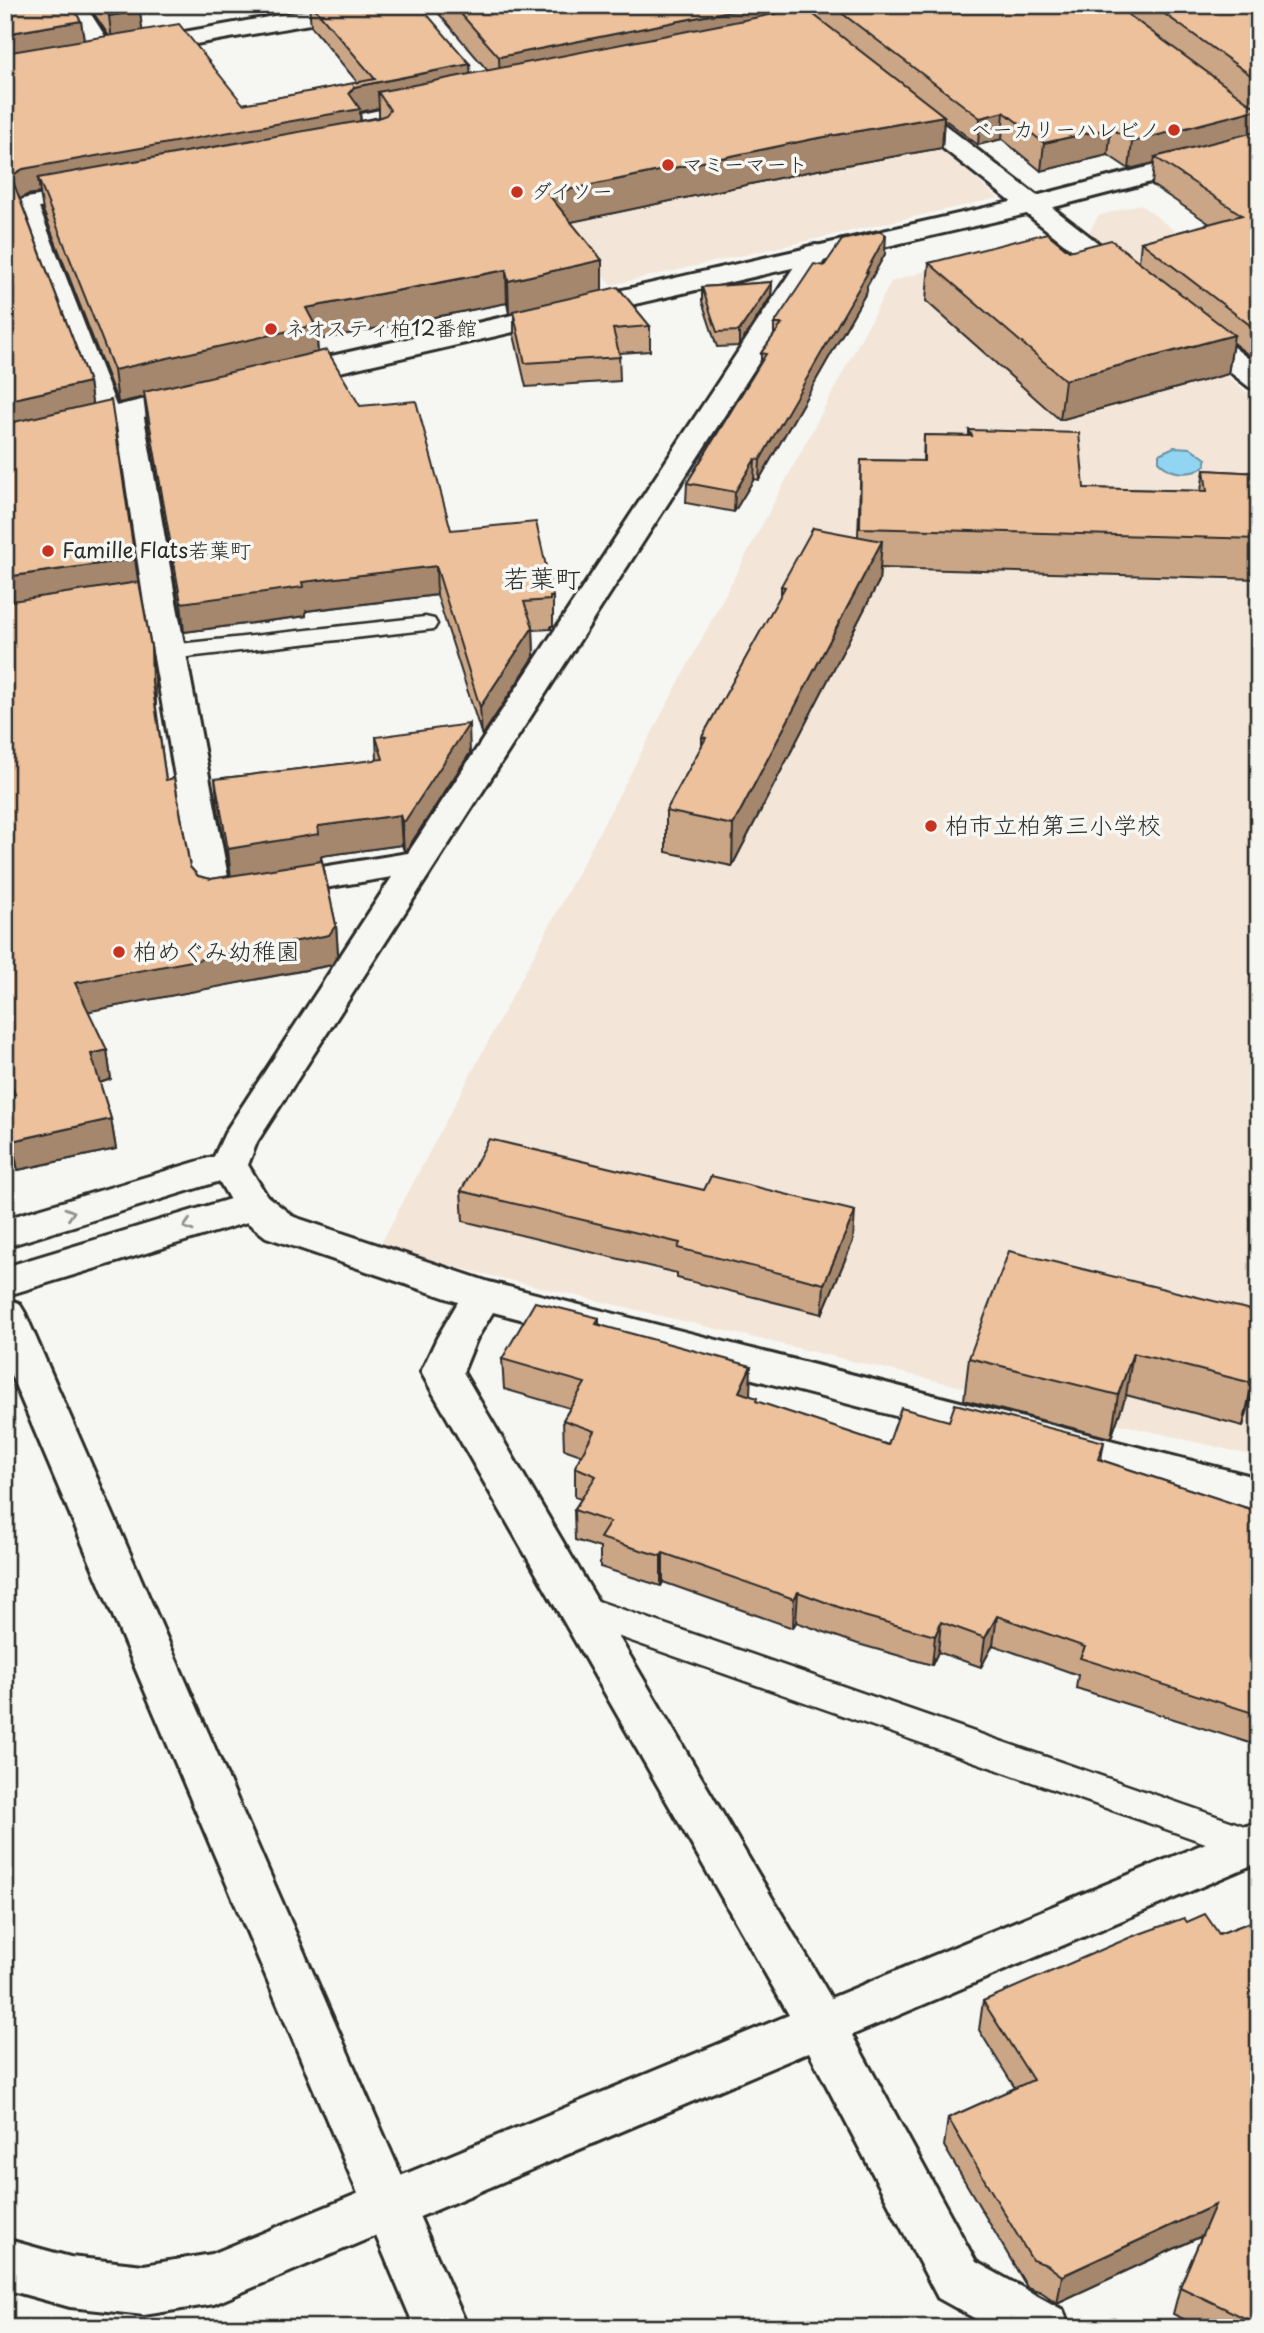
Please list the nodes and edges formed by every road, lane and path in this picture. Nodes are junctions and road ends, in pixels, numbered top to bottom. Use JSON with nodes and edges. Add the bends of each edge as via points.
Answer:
{"nodes":[{"id":1,"x":73,"y":5,"type":"edge"},
{"id":2,"x":378,"y":5,"type":"edge"},
{"id":3,"x":274,"y":14,"type":"edge"},
{"id":4,"x":104,"y":53,"type":"junction"},
{"id":5,"x":79,"y":57,"type":"edge"},
{"id":6,"x":883,"y":88,"type":"edge"},
{"id":7,"x":440,"y":104,"type":"edge"},
{"id":8,"x":351,"y":145,"type":"edge"},
{"id":9,"x":1259,"y":146,"type":"edge"},
{"id":10,"x":108,"y":190,"type":"edge"},
{"id":11,"x":1031,"y":205,"type":"junction"},
{"id":12,"x":816,"y":253,"type":"junction"},
{"id":13,"x":1247,"y":359,"type":"edge"},
{"id":14,"x":264,"y":380,"type":"edge"},
{"id":15,"x":1259,"y":381,"type":"edge"},
{"id":16,"x":223,"y":390,"type":"edge"},
{"id":17,"x":119,"y":414,"type":"junction"},
{"id":18,"x":5,"y":441,"type":"edge"},
{"id":19,"x":425,"y":624,"type":"dead end"},
{"id":20,"x":170,"y":652,"type":"junction"},
{"id":21,"x":421,"y":862,"type":"junction"},
{"id":22,"x":229,"y":1165,"type":"junction"},
{"id":23,"x":253,"y":1206,"type":"junction"},
{"id":24,"x":5,"y":1233,"type":"edge"},
{"id":25,"x":5,"y":1282,"type":"edge"},
{"id":26,"x":483,"y":1295,"type":"junction"},
{"id":27,"x":5,"y":1313,"type":"edge"},
{"id":28,"x":1259,"y":1494,"type":"edge"},
{"id":29,"x":578,"y":1608,"type":"junction"},
{"id":30,"x":1255,"y":1842,"type":"edge"},
{"id":31,"x":820,"y":2024,"type":"junction"},
{"id":32,"x":389,"y":2204,"type":"junction"},
{"id":33,"x":5,"y":2264,"type":"edge"},
{"id":34,"x":442,"y":2328,"type":"edge"},
{"id":35,"x":1044,"y":2328,"type":"edge"}],
"edges":[{"from":1,"to":4,"type":"street"},
{"from":2,"to":3,"type":"street"},
{"from":3,"to":4,"type":"street"},
{"from":4,"to":5,"type":"street"},
{"from":6,"to":11,"type":"street"},
{"from":7,"to":8,"type":"lane","via":[[363,119],[379,141]]},
{"from":9,"to":11,"type":"street"},
{"from":10,"to":17,"type":"lane","via":[[27,204]]},
{"from":11,"to":12,"type":"street"},
{"from":11,"to":13,"type":"street","via":[[1160,304]]},
{"from":12,"to":14,"type":"street"},
{"from":12,"to":21,"type":"street"},
{"from":13,"to":15,"type":"street"},
{"from":16,"to":17,"type":"street"},
{"from":17,"to":18,"type":"street"},
{"from":17,"to":20,"type":"street","via":[[146,598]]},
{"from":19,"to":20,"type":"lane"},
{"from":20,"to":21,"type":"street","via":[[214,895]]},
{"from":21,"to":22,"type":"street","via":[[239,1140]]},
{"from":22,"to":23,"type":"street"},
{"from":24,"to":22,"type":"street","one_way":true},
{"from":23,"to":25,"type":"street","one_way":true},
{"from":23,"to":26,"type":"street","via":[[280,1227]]},
{"from":26,"to":28,"type":"street"},
{"from":26,"to":29,"type":"street","via":[[442,1372]]},
{"from":27,"to":32,"type":"street"},
{"from":29,"to":30,"type":"lane"},
{"from":29,"to":31,"type":"street"},
{"from":30,"to":31,"type":"street"},
{"from":31,"to":32,"type":"street"},
{"from":31,"to":35,"type":"street","via":[[957,2280]]},
{"from":32,"to":33,"type":"street","via":[[202,2281],[144,2290],[70,2282]]},
{"from":32,"to":34,"type":"street"}]}
